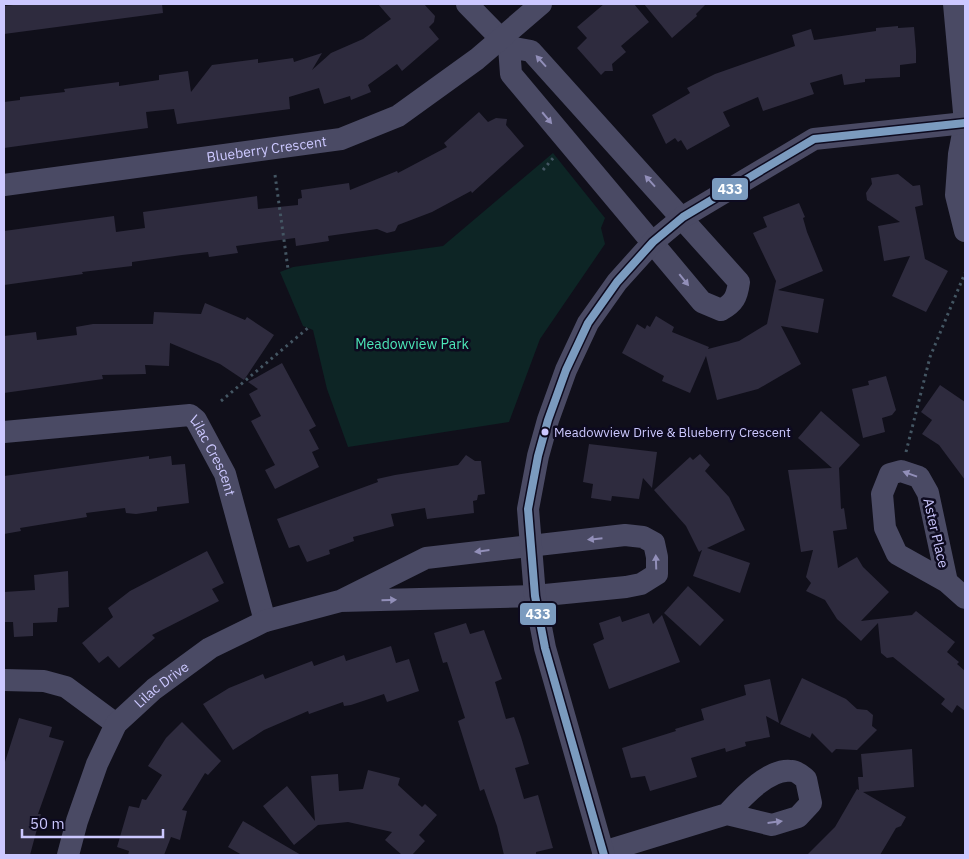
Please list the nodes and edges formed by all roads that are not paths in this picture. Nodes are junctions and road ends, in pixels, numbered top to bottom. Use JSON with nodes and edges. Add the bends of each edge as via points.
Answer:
{"nodes":[{"id":1,"x":467,"y":4,"type":"edge"},
{"id":2,"x":541,"y":4,"type":"edge"},
{"id":3,"x":954,"y":4,"type":"edge"},
{"id":4,"x":505,"y":43,"type":"junction"},
{"id":5,"x":965,"y":123,"type":"edge"},
{"id":6,"x":4,"y":185,"type":"edge"},
{"id":7,"x":683,"y":217,"type":"junction"},
{"id":8,"x":965,"y":231,"type":"edge"},
{"id":9,"x":653,"y":242,"type":"junction"},
{"id":10,"x":4,"y":432,"type":"edge"},
{"id":11,"x":531,"y":545,"type":"junction"},
{"id":12,"x":947,"y":582,"type":"junction"},
{"id":13,"x":534,"y":596,"type":"junction"},
{"id":14,"x":965,"y":598,"type":"edge"},
{"id":15,"x":340,"y":601,"type":"junction"},
{"id":16,"x":265,"y":621,"type":"junction"},
{"id":17,"x":4,"y":680,"type":"edge"},
{"id":18,"x":116,"y":724,"type":"junction"},
{"id":19,"x":727,"y":814,"type":"dead end"},
{"id":20,"x":604,"y":853,"type":"edge"},
{"id":21,"x":68,"y":855,"type":"edge"}],
"edges":[{"from":1,"to":4,"type":"street"},
{"from":2,"to":4,"type":"street","name":"Blueberry Crescent"},
{"from":3,"to":5,"type":"street"},
{"from":4,"to":6,"type":"street","name":"Blueberry Crescent","via":[[398,116],[341,139]]},
{"from":7,"to":4,"type":"street","one_way":true,"via":[[532,51]]},
{"from":4,"to":9,"type":"street","one_way":true,"via":[[511,74]]},
{"from":5,"to":7,"type":"street","via":[[814,139]]},
{"from":5,"to":8,"type":"street","via":[[956,195]]},
{"from":7,"to":9,"type":"street"},
{"from":9,"to":7,"type":"street","one_way":true,"via":[[702,302],[720,310],[731,305],[739,282]]},
{"from":9,"to":11,"type":"street","via":[[617,282],[588,323],[566,370],[538,456],[528,508]]},
{"from":10,"to":16,"type":"street","name":"Lilac Crescent","via":[[190,415],[196,420],[225,474]]},
{"from":11,"to":13,"type":"street"},
{"from":13,"to":11,"type":"street","name":"Lilac Drive","one_way":true,"via":[[641,584],[656,574],[657,557],[654,544],[643,537],[626,535]]},
{"from":11,"to":15,"type":"street","name":"Lilac Drive","one_way":true,"via":[[426,558]]},
{"from":12,"to":12,"type":"street","name":"Aster Place","one_way":true,"via":[[928,492],[919,477],[901,471],[890,474],[882,494],[889,540],[897,554]]},
{"from":12,"to":14,"type":"street","name":"Aster Place"},
{"from":15,"to":13,"type":"street","name":"Lilac Drive","one_way":true},
{"from":13,"to":20,"type":"street","via":[[545,648]]},
{"from":15,"to":16,"type":"street","name":"Lilac Drive"},
{"from":16,"to":18,"type":"street","name":"Lilac Drive","via":[[210,648],[154,690]]},
{"from":17,"to":18,"type":"street","via":[[26,679],[66,688]]},
{"from":18,"to":21,"type":"street","name":"Lilac Drive","via":[[76,821]]},
{"from":19,"to":20,"type":"street"}]}
